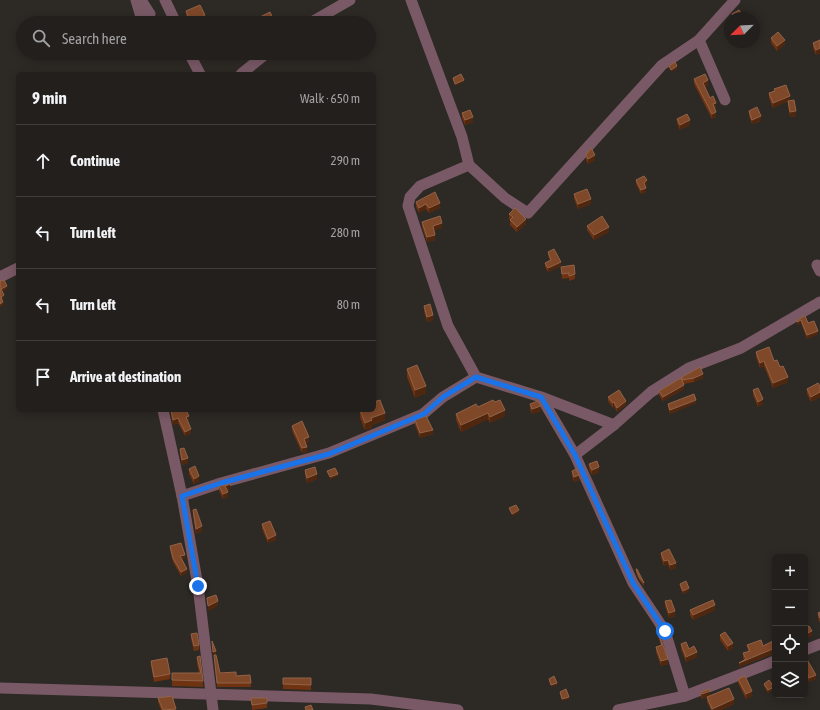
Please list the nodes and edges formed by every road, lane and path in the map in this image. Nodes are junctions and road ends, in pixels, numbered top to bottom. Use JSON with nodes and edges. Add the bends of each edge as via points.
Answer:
{"nodes":[{"id":1,"x":136,"y":0,"type":"edge"},
{"id":2,"x":141,"y":0,"type":"edge"},
{"id":3,"x":165,"y":0,"type":"edge"},
{"id":4,"x":350,"y":0,"type":"edge"},
{"id":5,"x":411,"y":0,"type":"edge"},
{"id":6,"x":735,"y":0,"type":"edge"},
{"id":7,"x":141,"y":16,"type":"edge"},
{"id":8,"x":144,"y":16,"type":"edge"},
{"id":9,"x":173,"y":16,"type":"edge"},
{"id":10,"x":322,"y":16,"type":"edge"},
{"id":11,"x":699,"y":40,"type":"junction"},
{"id":12,"x":193,"y":60,"type":"edge"},
{"id":13,"x":258,"y":60,"type":"edge"},
{"id":14,"x":199,"y":72,"type":"edge"},
{"id":15,"x":243,"y":72,"type":"edge"},
{"id":16,"x":725,"y":100,"type":"dead end"},
{"id":17,"x":469,"y":165,"type":"junction"},
{"id":18,"x":16,"y":269,"type":"edge"},
{"id":19,"x":0,"y":277,"type":"edge"},
{"id":20,"x":820,"y":302,"type":"edge"},
{"id":21,"x":476,"y":377,"type":"junction"},
{"id":22,"x":541,"y":397,"type":"junction"},
{"id":23,"x":163,"y":412,"type":"edge"},
{"id":24,"x":614,"y":425,"type":"junction"},
{"id":25,"x":575,"y":455,"type":"junction"},
{"id":26,"x":182,"y":496,"type":"junction"},
{"id":27,"x":820,"y":644,"type":"edge"},
{"id":28,"x":808,"y":649,"type":"edge"},
{"id":29,"x":772,"y":662,"type":"edge"},
{"id":30,"x":0,"y":688,"type":"edge"},
{"id":31,"x":211,"y":693,"type":"junction"},
{"id":32,"x":686,"y":696,"type":"junction"},
{"id":33,"x":213,"y":710,"type":"edge"},
{"id":34,"x":458,"y":710,"type":"edge"},
{"id":35,"x":622,"y":710,"type":"edge"}],
"edges":[{"from":1,"to":7,"type":"street"},
{"from":2,"to":8,"type":"street","via":[[150,14]]},
{"from":3,"to":9,"type":"street"},
{"from":4,"to":10,"type":"street"},
{"from":5,"to":17,"type":"street","via":[[462,137]]},
{"from":6,"to":11,"type":"street"},
{"from":11,"to":16,"type":"street"},
{"from":11,"to":17,"type":"street","via":[[662,65],[528,213],[505,198]]},
{"from":12,"to":14,"type":"street"},
{"from":13,"to":15,"type":"street"},
{"from":17,"to":21,"type":"street","via":[[420,186],[410,197],[408,206],[448,326]]},
{"from":18,"to":19,"type":"street"},
{"from":20,"to":24,"type":"street","via":[[741,348],[689,368],[651,392]]},
{"from":21,"to":22,"type":"street"},
{"from":21,"to":26,"type":"street","via":[[443,397],[424,414],[329,454]]},
{"from":22,"to":24,"type":"street"},
{"from":22,"to":25,"type":"street"},
{"from":23,"to":26,"type":"street"},
{"from":24,"to":25,"type":"street"},
{"from":25,"to":32,"type":"street","via":[[633,583],[665,631]]},
{"from":26,"to":31,"type":"street","via":[[198,586]]},
{"from":27,"to":28,"type":"street"},
{"from":29,"to":32,"type":"street"},
{"from":30,"to":31,"type":"street"},
{"from":31,"to":33,"type":"street"},
{"from":31,"to":34,"type":"street","via":[[371,699]]},
{"from":32,"to":35,"type":"street"}]}
